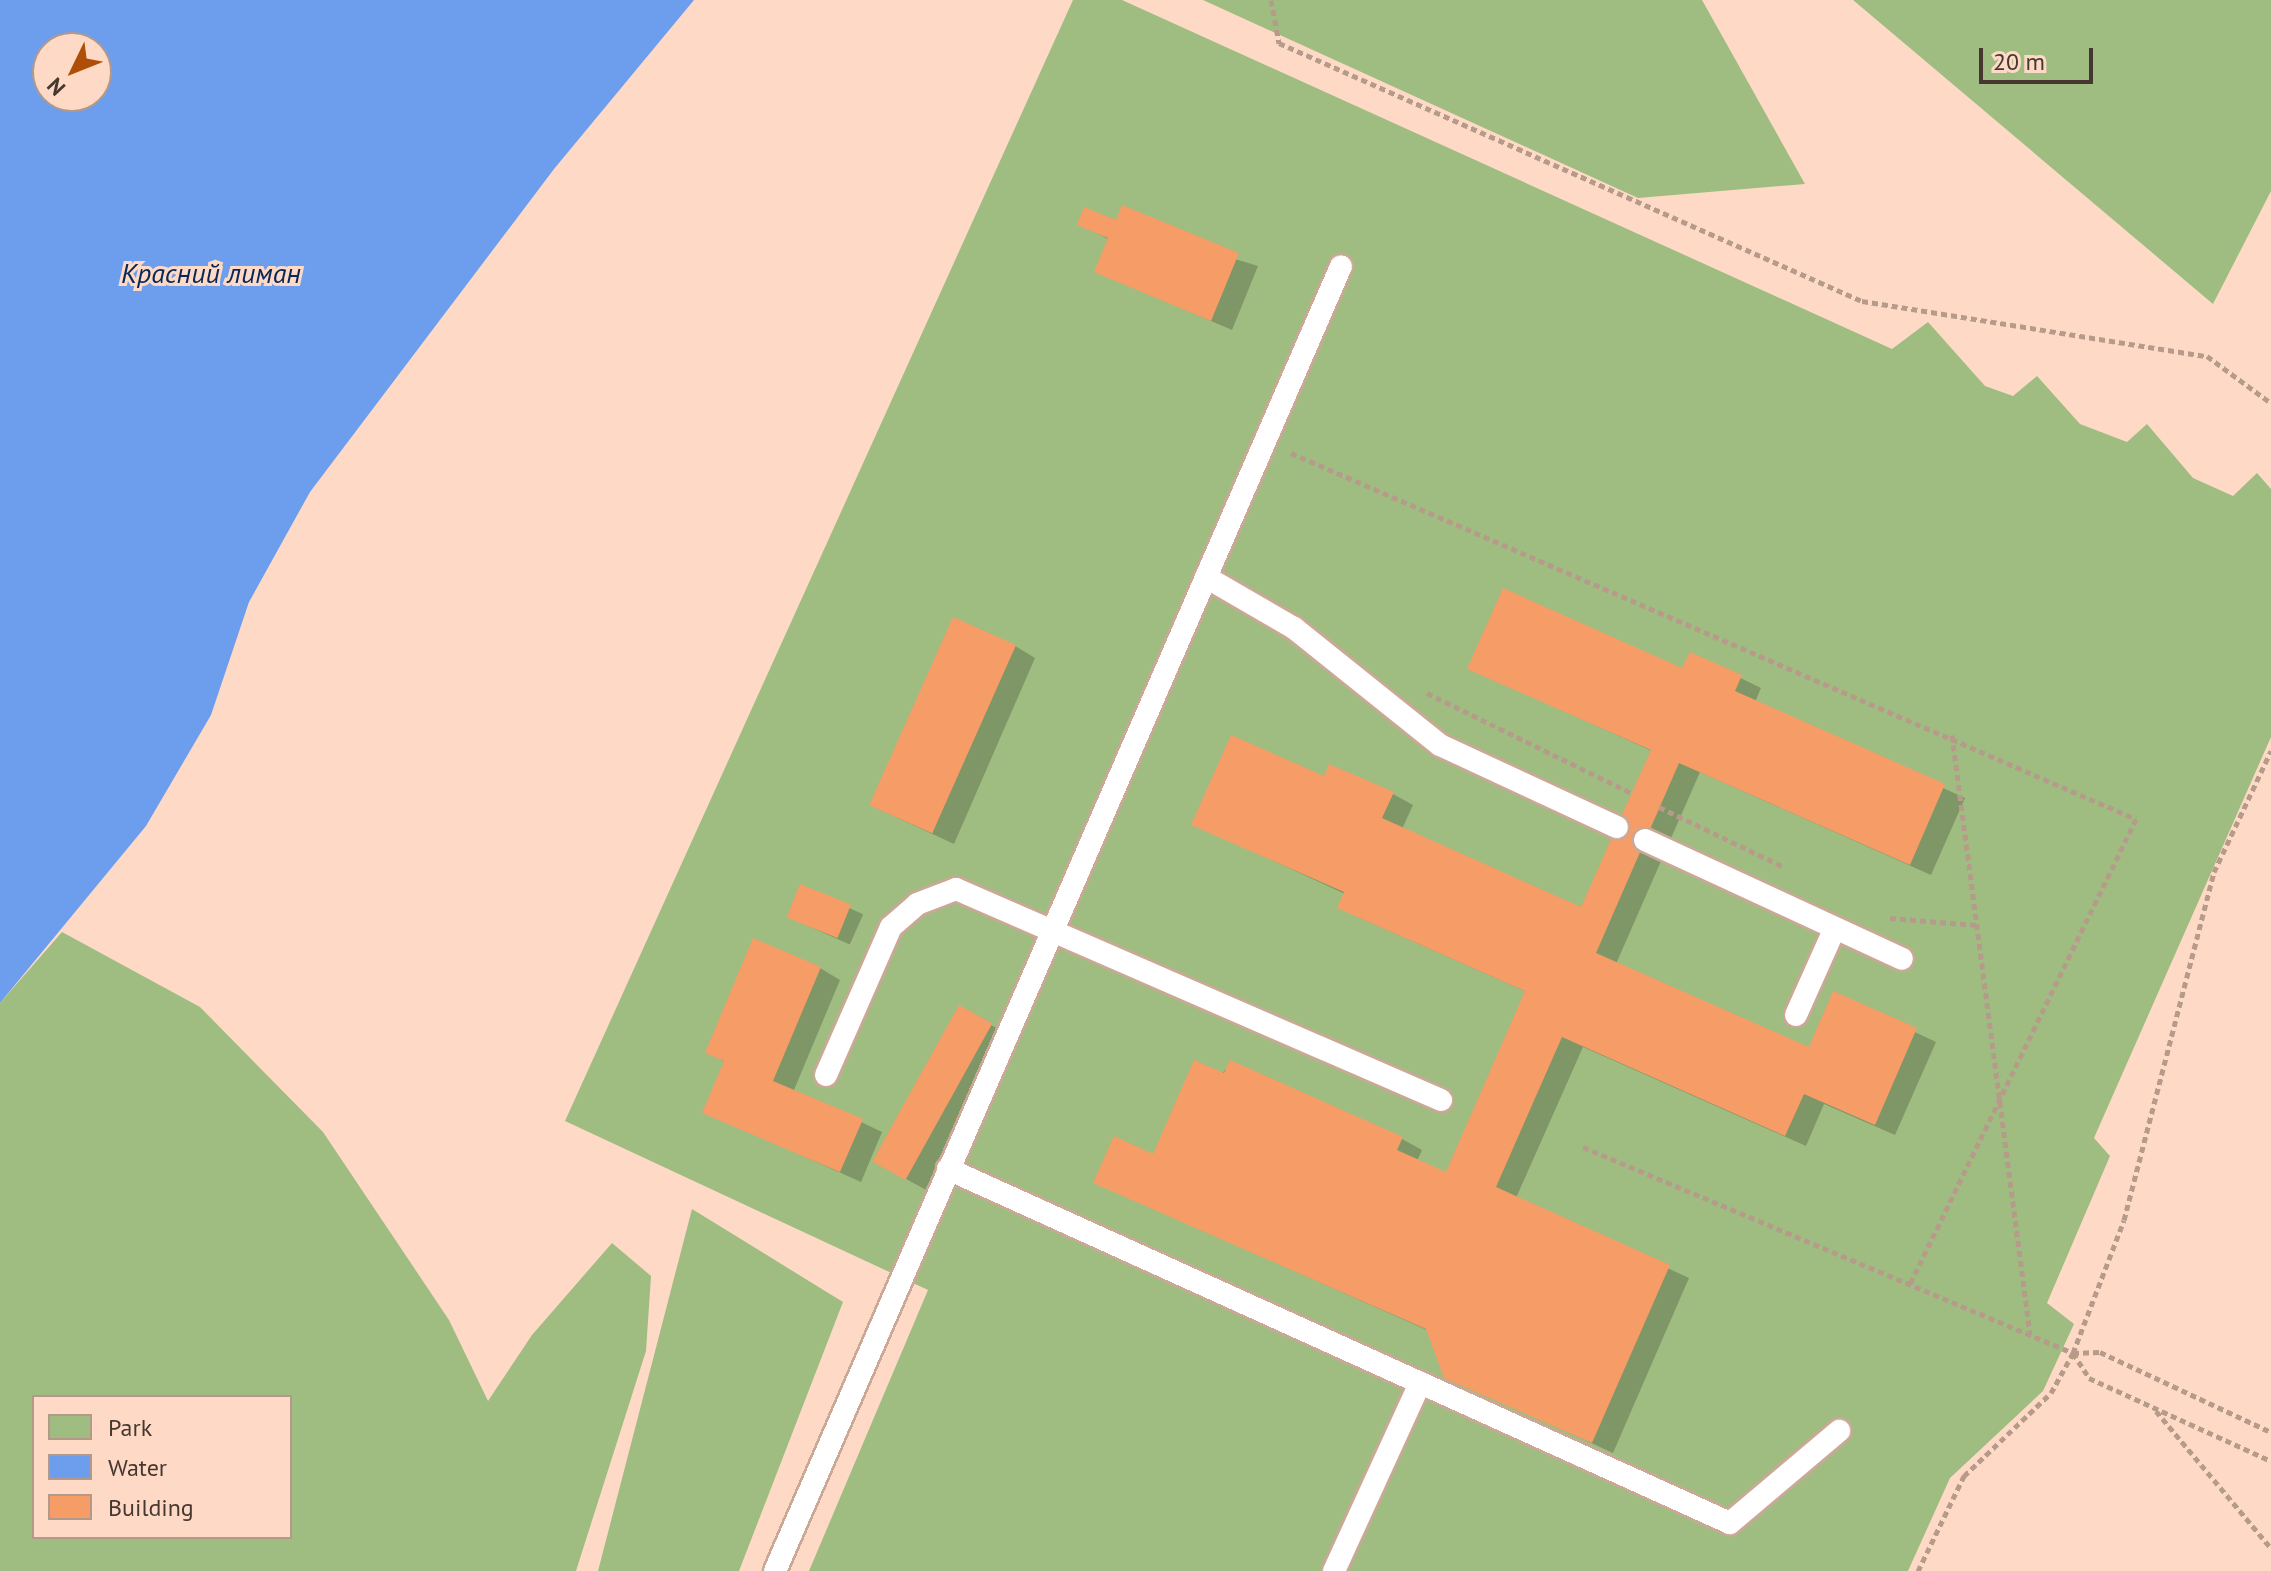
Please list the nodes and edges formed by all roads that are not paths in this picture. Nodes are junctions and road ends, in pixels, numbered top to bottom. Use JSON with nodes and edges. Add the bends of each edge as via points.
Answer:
{"nodes":[{"id":1,"x":1341,"y":266,"type":"dead end"},
{"id":2,"x":1206,"y":577,"type":"junction"},
{"id":3,"x":1617,"y":827,"type":"dead end"},
{"id":4,"x":1645,"y":840,"type":"dead end"},
{"id":5,"x":1835,"y":928,"type":"junction"},
{"id":6,"x":1052,"y":931,"type":"junction"},
{"id":7,"x":1902,"y":959,"type":"dead end"},
{"id":8,"x":1796,"y":1015,"type":"dead end"},
{"id":9,"x":826,"y":1075,"type":"dead end"},
{"id":10,"x":1441,"y":1100,"type":"dead end"},
{"id":11,"x":948,"y":1169,"type":"junction"},
{"id":12,"x":1420,"y":1383,"type":"junction"},
{"id":13,"x":1839,"y":1431,"type":"dead end"},
{"id":14,"x":775,"y":1571,"type":"edge"},
{"id":15,"x":1334,"y":1571,"type":"edge"}],
"edges":[{"from":1,"to":2,"type":"lane"},
{"from":2,"to":3,"type":"lane","via":[[1294,628],[1440,745]]},
{"from":2,"to":6,"type":"lane"},
{"from":4,"to":5,"type":"lane"},
{"from":5,"to":7,"type":"lane"},
{"from":5,"to":8,"type":"lane"},
{"from":6,"to":9,"type":"lane","via":[[956,889],[917,904],[891,927]]},
{"from":6,"to":10,"type":"lane"},
{"from":6,"to":11,"type":"lane"},
{"from":11,"to":12,"type":"lane"},
{"from":11,"to":14,"type":"lane"},
{"from":12,"to":13,"type":"lane","via":[[1730,1523]]},
{"from":12,"to":15,"type":"lane"}]}
